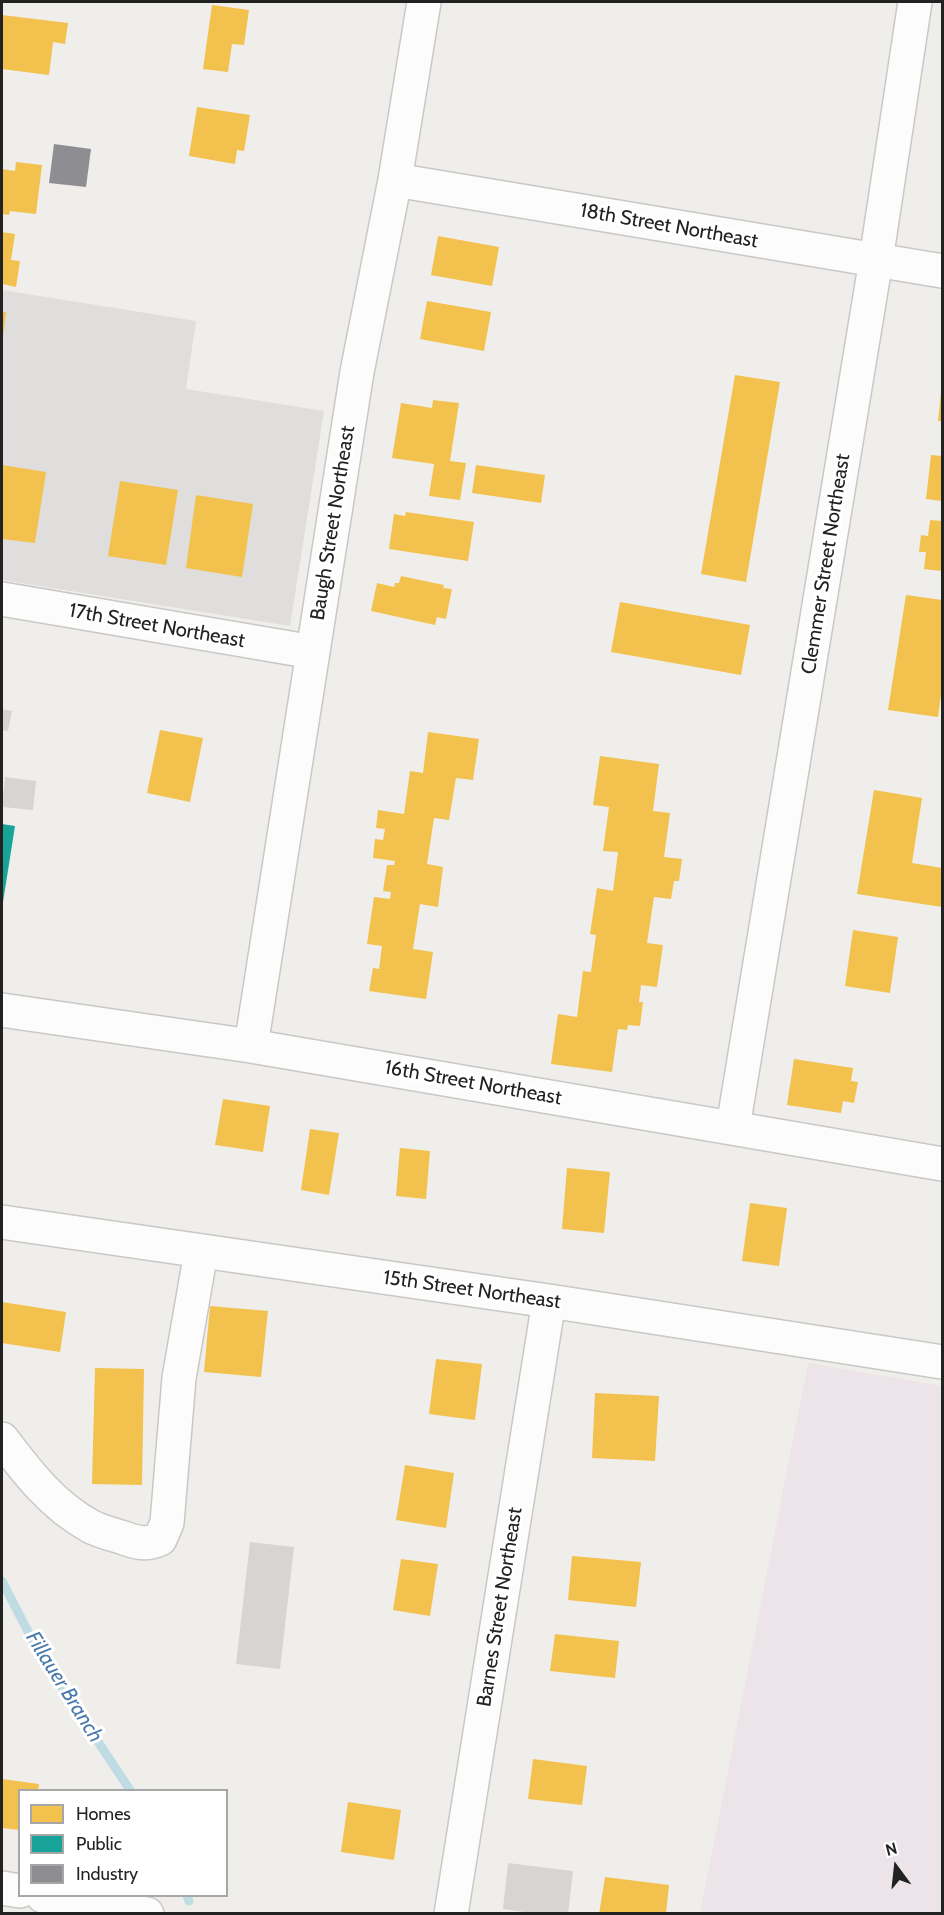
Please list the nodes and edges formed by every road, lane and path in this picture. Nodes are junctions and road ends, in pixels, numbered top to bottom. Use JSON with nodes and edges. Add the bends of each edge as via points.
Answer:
{"nodes":[{"id":1,"x":424,"y":2,"type":"edge"},
{"id":2,"x":915,"y":2,"type":"edge"},
{"id":3,"x":395,"y":180,"type":"junction"},
{"id":4,"x":876,"y":260,"type":"junction"},
{"id":5,"x":942,"y":271,"type":"edge"},
{"id":6,"x":2,"y":599,"type":"edge"},
{"id":7,"x":313,"y":652,"type":"junction"},
{"id":8,"x":2,"y":1010,"type":"edge"},
{"id":9,"x":251,"y":1046,"type":"junction"},
{"id":10,"x":733,"y":1127,"type":"junction"},
{"id":11,"x":942,"y":1164,"type":"edge"},
{"id":12,"x":2,"y":1222,"type":"edge"},
{"id":13,"x":201,"y":1252,"type":"junction"},
{"id":14,"x":549,"y":1301,"type":"junction"},
{"id":15,"x":942,"y":1362,"type":"edge"},
{"id":16,"x":2,"y":1438,"type":"edge"},
{"id":17,"x":2,"y":1888,"type":"edge"},
{"id":18,"x":18,"y":1891,"type":"edge"},
{"id":19,"x":48,"y":1897,"type":"edge"},
{"id":20,"x":126,"y":1912,"type":"edge"},
{"id":21,"x":451,"y":1914,"type":"edge"}],
"edges":[{"from":1,"to":3,"type":"street","name":"Baugh Street Northeast"},
{"from":2,"to":4,"type":"street","name":"Clemmer Street Northeast"},
{"from":3,"to":4,"type":"street","name":"18th Street Northeast"},
{"from":3,"to":7,"type":"street","name":"Baugh Street Northeast","via":[[357,372]]},
{"from":4,"to":5,"type":"street","name":"18th Street Northeast"},
{"from":4,"to":10,"type":"street","name":"Clemmer Street Northeast"},
{"from":6,"to":7,"type":"street","name":"17th Street Northeast"},
{"from":7,"to":9,"type":"street","name":"Baugh Street Northeast"},
{"from":8,"to":9,"type":"street","name":"16th Street Northeast"},
{"from":9,"to":10,"type":"street","name":"16th Street Northeast"},
{"from":10,"to":11,"type":"street","name":"16th Street Northeast"},
{"from":12,"to":13,"type":"street","name":"15th Street Northeast"},
{"from":13,"to":14,"type":"street","name":"15th Street Northeast"},
{"from":13,"to":16,"type":"street","via":[[179,1378],[167,1523],[160,1539],[150,1544],[135,1542],[91,1527],[52,1499]]},
{"from":14,"to":15,"type":"street","name":"15th Street Northeast"},
{"from":14,"to":21,"type":"street","name":"Barnes Street Northeast"},
{"from":17,"to":18,"type":"street"},
{"from":19,"to":20,"type":"street"}]}
